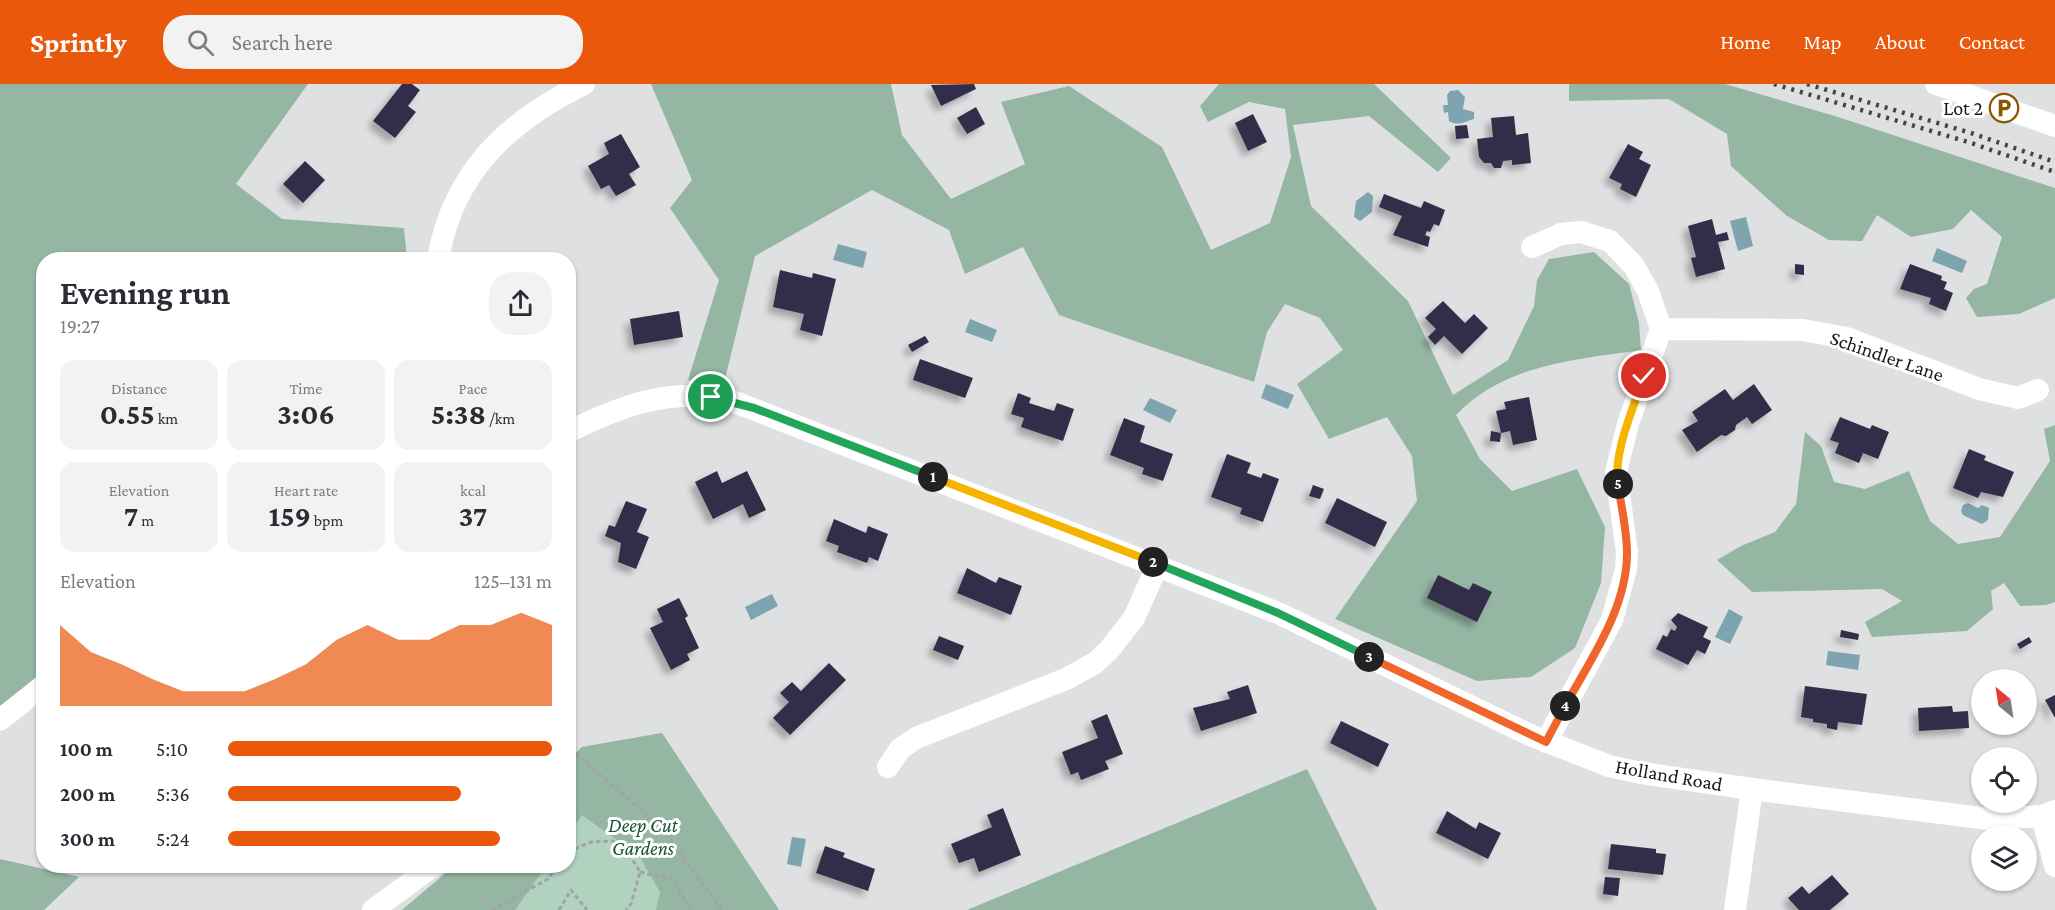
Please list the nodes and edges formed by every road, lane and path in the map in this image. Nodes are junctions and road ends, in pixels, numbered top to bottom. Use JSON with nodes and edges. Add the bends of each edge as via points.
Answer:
{"nodes":[{"id":1,"x":584,"y":84,"type":"edge"},
{"id":2,"x":1936,"y":84,"type":"edge"},
{"id":3,"x":2055,"y":126,"type":"edge"},
{"id":4,"x":1532,"y":247,"type":"dead end"},
{"id":5,"x":440,"y":252,"type":"edge"},
{"id":6,"x":1661,"y":329,"type":"junction"},
{"id":7,"x":2038,"y":390,"type":"dead end"},
{"id":8,"x":576,"y":429,"type":"edge"},
{"id":9,"x":1158,"y":564,"type":"junction"},
{"id":10,"x":36,"y":691,"type":"edge"},
{"id":11,"x":0,"y":720,"type":"edge"},
{"id":12,"x":1546,"y":742,"type":"junction"},
{"id":13,"x":576,"y":755,"type":"edge"},
{"id":14,"x":888,"y":767,"type":"dead end"},
{"id":15,"x":1752,"y":789,"type":"junction"},
{"id":16,"x":2048,"y":813,"type":"edge"},
{"id":17,"x":576,"y":849,"type":"edge"},
{"id":18,"x":2055,"y":866,"type":"edge"},
{"id":19,"x":640,"y":872,"type":"junction"},
{"id":20,"x":423,"y":873,"type":"edge"},
{"id":21,"x":552,"y":873,"type":"edge"},
{"id":22,"x":373,"y":910,"type":"edge"},
{"id":23,"x":492,"y":910,"type":"edge"},
{"id":24,"x":559,"y":910,"type":"edge"},
{"id":25,"x":586,"y":910,"type":"edge"},
{"id":26,"x":626,"y":910,"type":"edge"},
{"id":27,"x":691,"y":910,"type":"edge"},
{"id":28,"x":722,"y":910,"type":"edge"},
{"id":29,"x":1735,"y":910,"type":"edge"}],
"edges":[{"from":1,"to":5,"type":"street","via":[[526,116],[491,148],[463,186],[449,216]]},
{"from":2,"to":3,"type":"street"},
{"from":4,"to":6,"type":"street","via":[[1561,234],[1581,232],[1610,241],[1634,266],[1648,291]]},
{"from":6,"to":7,"type":"street","name":"Schindler Lane","via":[[1803,330],[1847,338],[1979,389],[2018,398]]},
{"from":6,"to":12,"type":"street","via":[[1616,472],[1627,552],[1612,620]]},
{"from":8,"to":9,"type":"street","name":"Holland Road","via":[[652,399],[688,395],[727,399]]},
{"from":9,"to":12,"type":"street","name":"Holland Road","via":[[1278,613]]},
{"from":9,"to":14,"type":"street","via":[[1134,618],[1095,663],[1066,679],[916,738],[900,749]]},
{"from":10,"to":11,"type":"street"},
{"from":12,"to":15,"type":"street","name":"Holland Road","via":[[1609,766]]},
{"from":13,"to":28,"type":"path","via":[[659,825]]},
{"from":15,"to":16,"type":"street","name":"Holland Road","via":[[1989,819]]},
{"from":15,"to":29,"type":"street"},
{"from":16,"to":18,"type":"street"},
{"from":17,"to":19,"type":"path","via":[[591,842],[613,841]]},
{"from":19,"to":26,"type":"path"},
{"from":19,"to":27,"type":"path","via":[[673,880]]},
{"from":20,"to":22,"type":"street"},
{"from":21,"to":23,"type":"path"},
{"from":24,"to":25,"type":"path","via":[[571,890]]}]}
